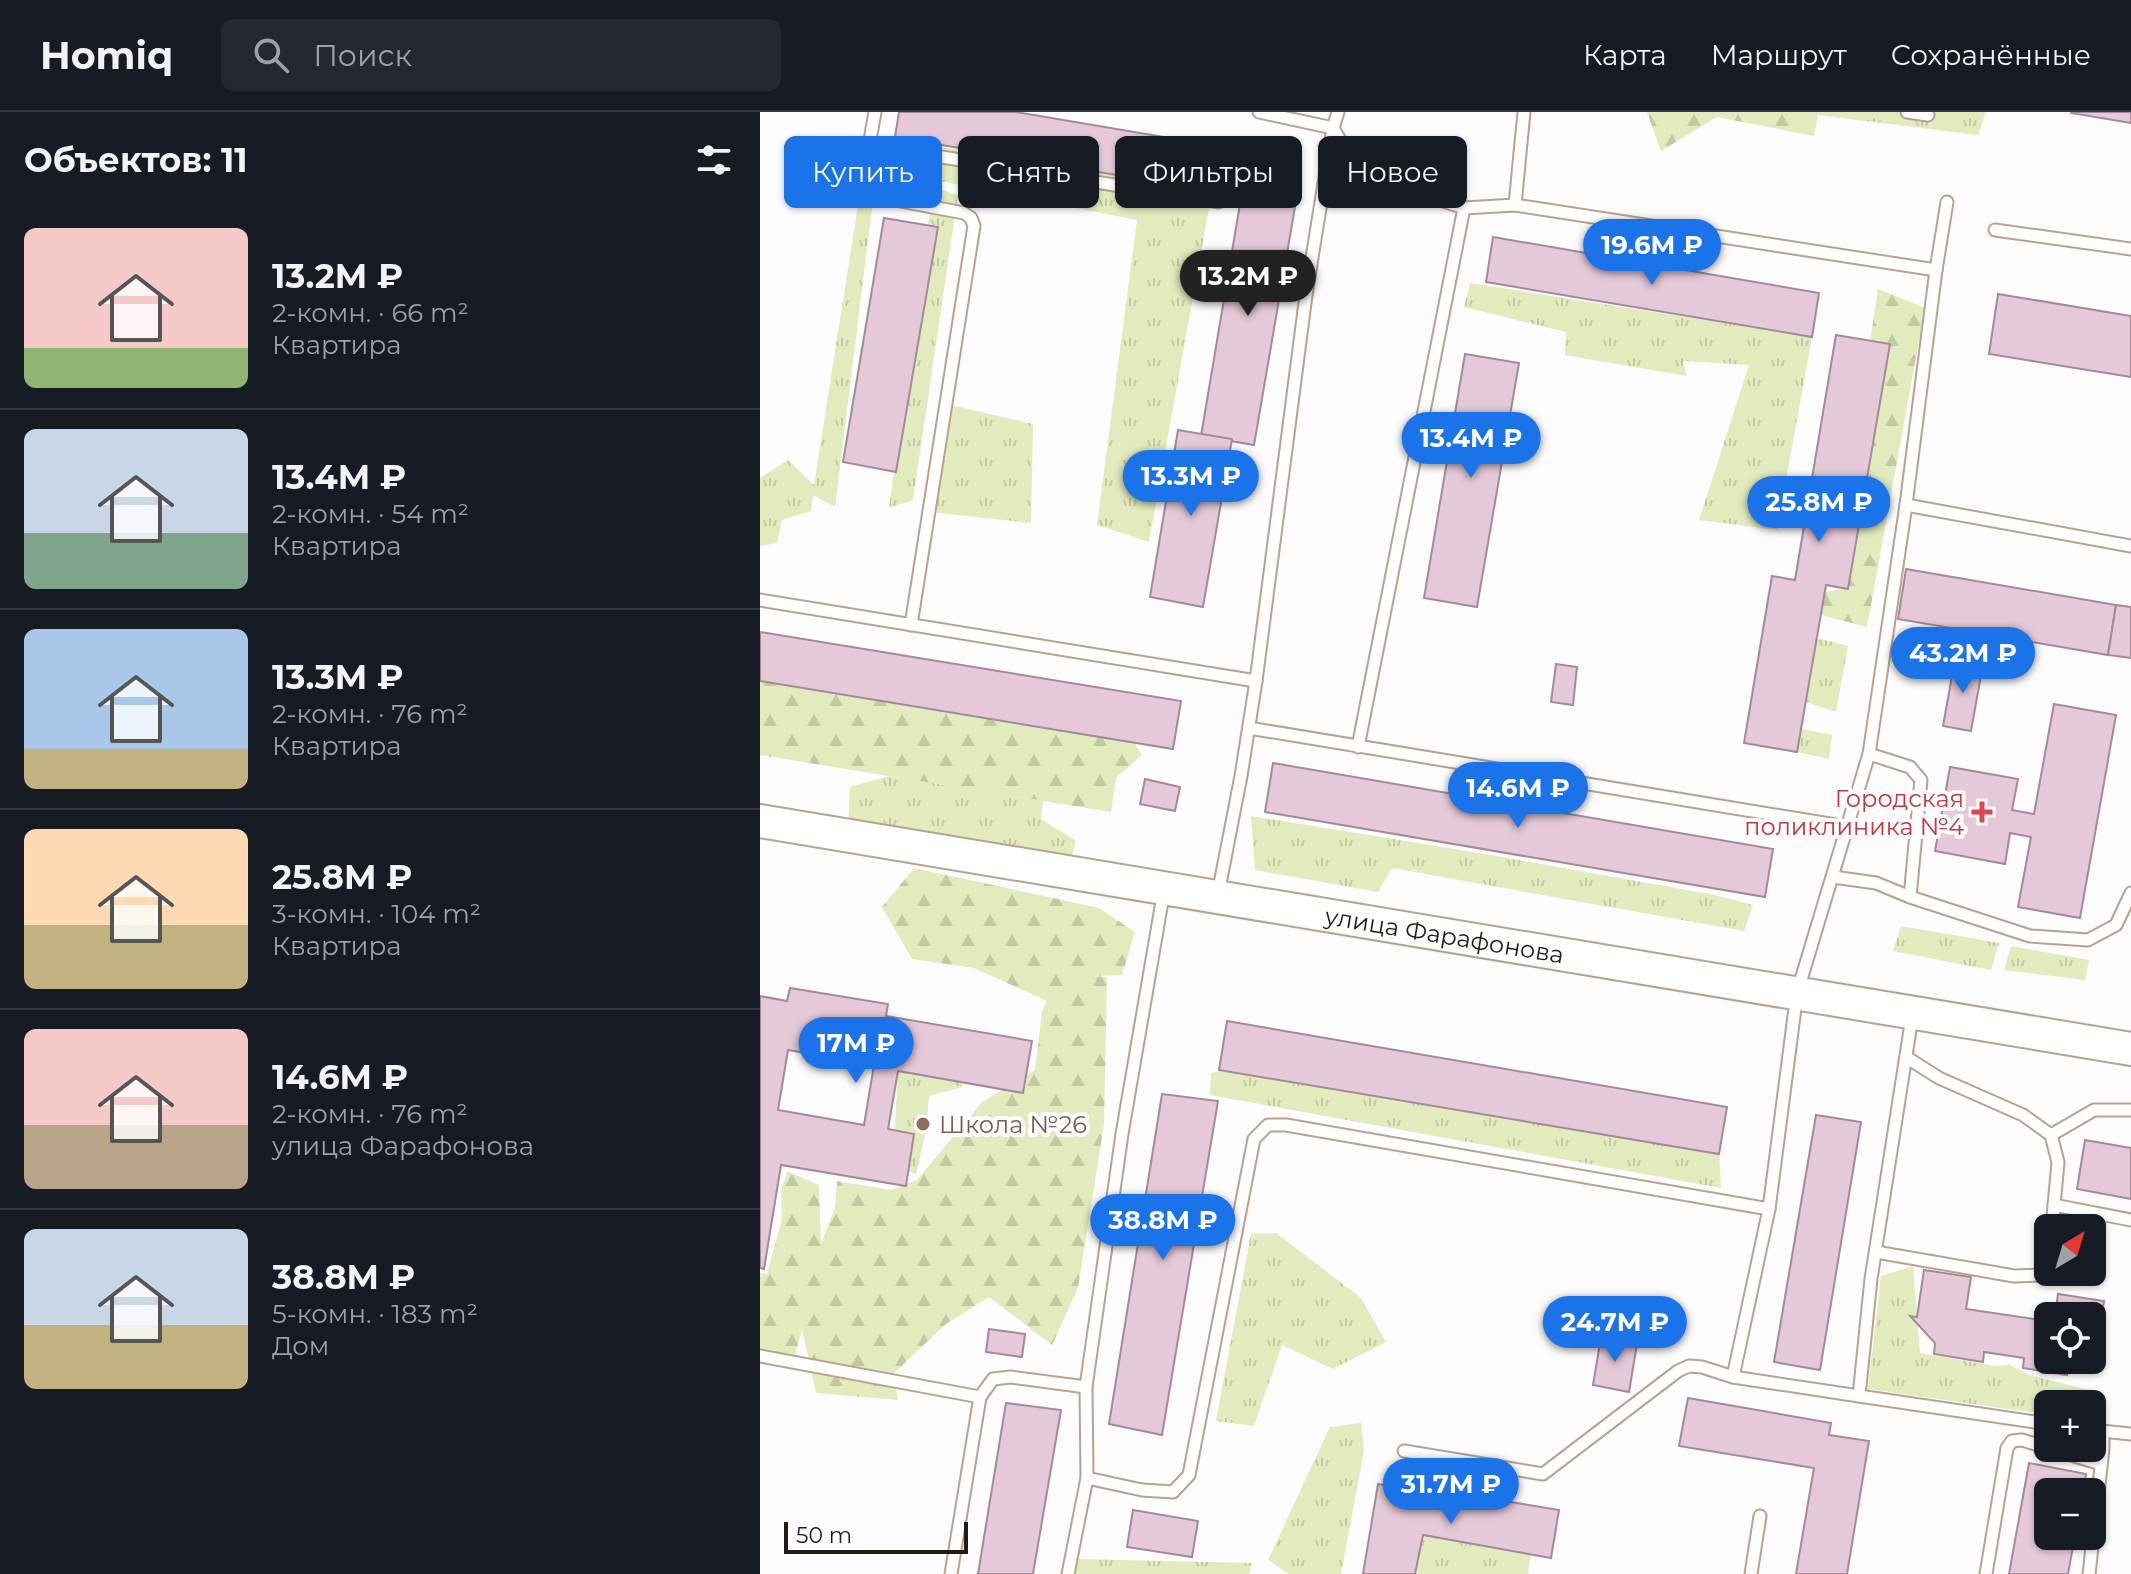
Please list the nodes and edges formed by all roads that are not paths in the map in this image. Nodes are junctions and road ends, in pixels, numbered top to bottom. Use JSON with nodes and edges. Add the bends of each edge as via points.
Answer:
{"nodes":[{"id":1,"x":875,"y":112,"type":"edge"},
{"id":2,"x":1259,"y":112,"type":"edge"},
{"id":3,"x":1338,"y":112,"type":"edge"},
{"id":4,"x":1524,"y":112,"type":"edge"},
{"id":5,"x":1907,"y":112,"type":"edge"},
{"id":6,"x":1928,"y":115,"type":"dead end"},
{"id":7,"x":1333,"y":128,"type":"junction"},
{"id":8,"x":870,"y":136,"type":"edge"},
{"id":9,"x":1338,"y":136,"type":"edge"},
{"id":10,"x":942,"y":157,"type":"edge"},
{"id":11,"x":1115,"y":185,"type":"edge"},
{"id":12,"x":1947,"y":202,"type":"dead end"},
{"id":13,"x":1515,"y":205,"type":"junction"},
{"id":14,"x":937,"y":208,"type":"edge"},
{"id":15,"x":1464,"y":208,"type":"edge"},
{"id":16,"x":1467,"y":208,"type":"edge"},
{"id":17,"x":1995,"y":230,"type":"dead end"},
{"id":18,"x":2131,"y":249,"type":"edge"},
{"id":19,"x":1936,"y":270,"type":"junction"},
{"id":20,"x":1906,"y":505,"type":"junction"},
{"id":21,"x":2131,"y":546,"type":"edge"},
{"id":22,"x":760,"y":600,"type":"edge"},
{"id":23,"x":911,"y":625,"type":"junction"},
{"id":24,"x":1256,"y":681,"type":"junction"},
{"id":25,"x":1249,"y":728,"type":"junction"},
{"id":26,"x":1358,"y":747,"type":"junction"},
{"id":27,"x":1869,"y":754,"type":"junction"},
{"id":28,"x":760,"y":821,"type":"edge"},
{"id":29,"x":1848,"y":827,"type":"junction"},
{"id":30,"x":1833,"y":877,"type":"junction"},
{"id":31,"x":1164,"y":888,"type":"junction"},
{"id":32,"x":2131,"y":893,"type":"edge"},
{"id":33,"x":1218,"y":897,"type":"junction"},
{"id":34,"x":1910,"y":897,"type":"junction"},
{"id":35,"x":1797,"y":993,"type":"junction"},
{"id":36,"x":1913,"y":1013,"type":"junction"},
{"id":37,"x":2131,"y":1049,"type":"edge"},
{"id":38,"x":1906,"y":1057,"type":"junction"},
{"id":39,"x":2131,"y":1110,"type":"edge"},
{"id":40,"x":2051,"y":1135,"type":"junction"},
{"id":41,"x":2054,"y":1205,"type":"junction"},
{"id":42,"x":1769,"y":1209,"type":"junction"},
{"id":43,"x":2053,"y":1214,"type":"edge"},
{"id":44,"x":2131,"y":1220,"type":"edge"},
{"id":45,"x":1876,"y":1252,"type":"junction"},
{"id":46,"x":2034,"y":1275,"type":"edge"},
{"id":47,"x":760,"y":1356,"type":"edge"},
{"id":48,"x":1733,"y":1377,"type":"junction"},
{"id":49,"x":1086,"y":1387,"type":"junction"},
{"id":50,"x":1859,"y":1396,"type":"junction"},
{"id":51,"x":980,"y":1397,"type":"junction"},
{"id":52,"x":2034,"y":1422,"type":"edge"},
{"id":53,"x":2106,"y":1432,"type":"edge"},
{"id":54,"x":2131,"y":1434,"type":"edge"},
{"id":55,"x":2034,"y":1444,"type":"edge"},
{"id":56,"x":1404,"y":1451,"type":"dead end"},
{"id":57,"x":2094,"y":1462,"type":"edge"},
{"id":58,"x":2101,"y":1464,"type":"joint"},
{"id":59,"x":1087,"y":1478,"type":"junction"},
{"id":60,"x":1760,"y":1516,"type":"dead end"},
{"id":61,"x":951,"y":1574,"type":"edge"},
{"id":62,"x":1068,"y":1574,"type":"edge"},
{"id":63,"x":1751,"y":1574,"type":"edge"},
{"id":64,"x":1986,"y":1574,"type":"edge"},
{"id":65,"x":2089,"y":1574,"type":"edge"}],
"edges":[{"from":1,"to":8,"type":"lane"},
{"from":2,"to":7,"type":"lane"},
{"from":3,"to":7,"type":"lane"},
{"from":4,"to":13,"type":"lane"},
{"from":5,"to":6,"type":"lane"},
{"from":7,"to":9,"type":"lane"},
{"from":7,"to":24,"type":"lane"},
{"from":10,"to":11,"type":"lane"},
{"from":12,"to":19,"type":"lane"},
{"from":13,"to":16,"type":"lane"},
{"from":13,"to":19,"type":"lane"},
{"from":14,"to":23,"type":"lane","via":[[964,213],[974,226]]},
{"from":15,"to":26,"type":"lane"},
{"from":17,"to":18,"type":"lane"},
{"from":19,"to":20,"type":"lane"},
{"from":20,"to":21,"type":"lane"},
{"from":20,"to":27,"type":"lane"},
{"from":22,"to":23,"type":"lane"},
{"from":23,"to":24,"type":"lane"},
{"from":24,"to":25,"type":"lane"},
{"from":25,"to":26,"type":"lane"},
{"from":25,"to":33,"type":"lane"},
{"from":26,"to":29,"type":"lane"},
{"from":27,"to":29,"type":"lane"},
{"from":27,"to":34,"type":"lane","via":[[1910,767],[1921,780]]},
{"from":28,"to":31,"type":"street","name":"улица Фарафонова"},
{"from":29,"to":30,"type":"lane"},
{"from":30,"to":34,"type":"lane","via":[[1876,883]]},
{"from":30,"to":35,"type":"lane"},
{"from":31,"to":33,"type":"street","name":"улица Фарафонова"},
{"from":31,"to":49,"type":"lane"},
{"from":32,"to":34,"type":"lane","via":[[2116,925],[2088,940],[2030,936]]},
{"from":33,"to":35,"type":"street","name":"улица Фарафонова"},
{"from":35,"to":36,"type":"street","name":"улица Фарафонова"},
{"from":35,"to":42,"type":"lane"},
{"from":36,"to":37,"type":"street","name":"улица Фарафонова"},
{"from":36,"to":38,"type":"lane"},
{"from":38,"to":40,"type":"lane","via":[[1939,1078],[2023,1115]]},
{"from":38,"to":45,"type":"lane"},
{"from":39,"to":40,"type":"lane","via":[[2094,1110]]},
{"from":40,"to":41,"type":"lane","via":[[2058,1162]]},
{"from":41,"to":43,"type":"lane"},
{"from":41,"to":44,"type":"lane"},
{"from":42,"to":48,"type":"lane"},
{"from":42,"to":59,"type":"lane","via":[[1268,1125],[1254,1139],[1189,1475],[1173,1492]]},
{"from":45,"to":46,"type":"lane"},
{"from":45,"to":50,"type":"lane"},
{"from":47,"to":51,"type":"lane"},
{"from":48,"to":50,"type":"lane"},
{"from":48,"to":56,"type":"lane","via":[[1702,1367],[1678,1371],[1543,1474]]},
{"from":49,"to":51,"type":"lane","via":[[1010,1377],[993,1379]]},
{"from":49,"to":59,"type":"lane"},
{"from":50,"to":52,"type":"lane"},
{"from":51,"to":61,"type":"lane"},
{"from":53,"to":54,"type":"lane"},
{"from":55,"to":64,"type":"lane","via":[[2012,1441],[2007,1448]]},
{"from":57,"to":58,"type":"lane"},
{"from":58,"to":65,"type":"lane"},
{"from":59,"to":62,"type":"lane"},
{"from":60,"to":63,"type":"lane"}]}
